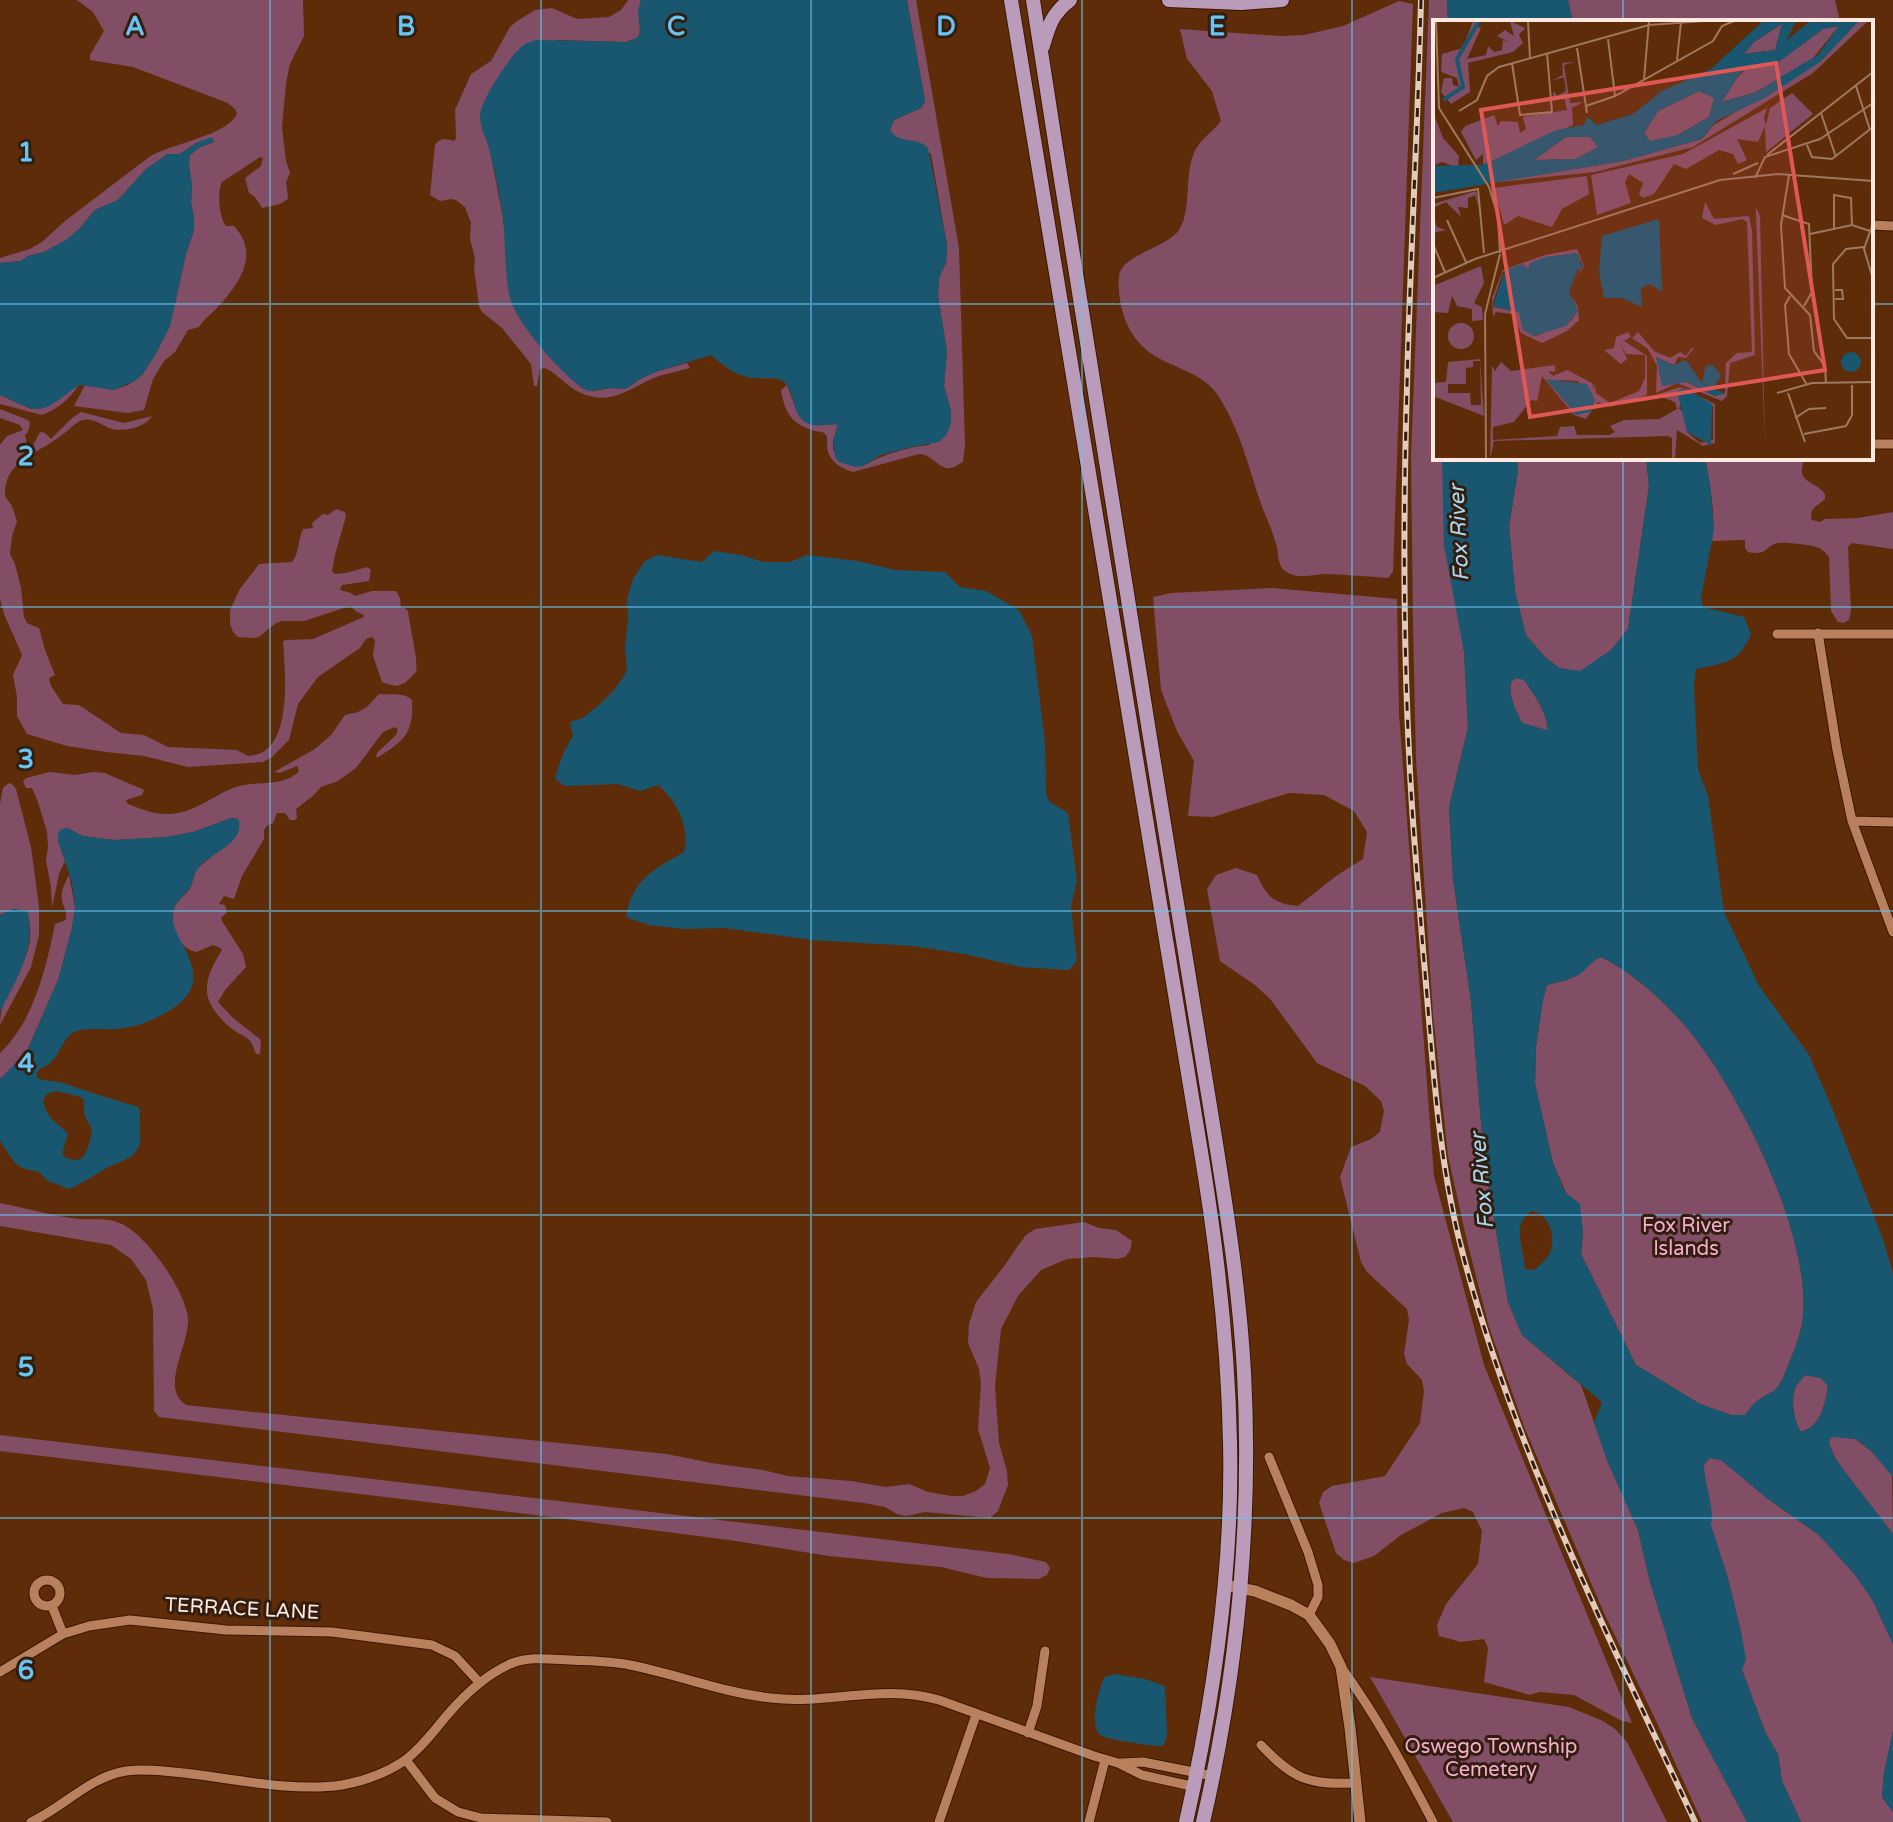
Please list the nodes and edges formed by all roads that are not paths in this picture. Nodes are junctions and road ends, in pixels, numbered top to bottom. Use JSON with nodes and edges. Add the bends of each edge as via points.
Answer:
{"nodes":[{"id":1,"x":1011,"y":0,"type":"edge"},
{"id":2,"x":1033,"y":0,"type":"edge"},
{"id":3,"x":1070,"y":0,"type":"edge"},
{"id":4,"x":1169,"y":0,"type":"edge"},
{"id":5,"x":1282,"y":0,"type":"edge"},
{"id":6,"x":1041,"y":50,"type":"junction"},
{"id":7,"x":1873,"y":225,"type":"edge"},
{"id":8,"x":1893,"y":226,"type":"edge"},
{"id":9,"x":1818,"y":633,"type":"junction"},
{"id":10,"x":1777,"y":634,"type":"dead end"},
{"id":11,"x":1893,"y":634,"type":"edge"},
{"id":12,"x":1852,"y":821,"type":"junction"},
{"id":13,"x":1893,"y":822,"type":"edge"},
{"id":14,"x":1893,"y":932,"type":"edge"},
{"id":15,"x":1269,"y":1457,"type":"dead end"},
{"id":16,"x":1224,"y":1585,"type":"junction"},
{"id":17,"x":1241,"y":1588,"type":"junction"},
{"id":18,"x":52,"y":1606,"type":"dead end"},
{"id":19,"x":1309,"y":1615,"type":"junction"},
{"id":20,"x":63,"y":1634,"type":"junction"},
{"id":21,"x":1045,"y":1651,"type":"dead end"},
{"id":22,"x":1341,"y":1667,"type":"junction"},
{"id":23,"x":0,"y":1672,"type":"edge"},
{"id":24,"x":479,"y":1682,"type":"junction"},
{"id":25,"x":976,"y":1715,"type":"junction"},
{"id":26,"x":1028,"y":1733,"type":"junction"},
{"id":27,"x":1261,"y":1745,"type":"dead end"},
{"id":28,"x":406,"y":1760,"type":"junction"},
{"id":29,"x":1105,"y":1760,"type":"junction"},
{"id":30,"x":1196,"y":1780,"type":"junction"},
{"id":31,"x":1212,"y":1783,"type":"junction"},
{"id":32,"x":1356,"y":1783,"type":"junction"},
{"id":33,"x":47,"y":1819,"type":"edge"},
{"id":34,"x":31,"y":1822,"type":"edge"},
{"id":35,"x":607,"y":1822,"type":"edge"},
{"id":36,"x":939,"y":1822,"type":"edge"},
{"id":37,"x":1089,"y":1822,"type":"edge"},
{"id":38,"x":1186,"y":1822,"type":"edge"},
{"id":39,"x":1203,"y":1822,"type":"edge"},
{"id":40,"x":1360,"y":1822,"type":"edge"},
{"id":41,"x":1433,"y":1822,"type":"edge"}],
"edges":[{"from":1,"to":16,"type":"main road","via":[[1213,1225],[1230,1430]]},
{"from":2,"to":6,"type":"main road"},
{"from":3,"to":6,"type":"main road","via":[[1051,21]]},
{"from":4,"to":5,"type":"main road"},
{"from":6,"to":17,"type":"main road","via":[[1232,1247],[1245,1387]]},
{"from":7,"to":8,"type":"street"},
{"from":9,"to":10,"type":"street"},
{"from":9,"to":11,"type":"street"},
{"from":9,"to":12,"type":"street"},
{"from":12,"to":13,"type":"street"},
{"from":12,"to":14,"type":"street"},
{"from":15,"to":19,"type":"street","via":[[1318,1585]]},
{"from":16,"to":17,"type":"street"},
{"from":16,"to":30,"type":"main road"},
{"from":17,"to":19,"type":"street"},
{"from":17,"to":31,"type":"main road"},
{"from":18,"to":20,"type":"street"},
{"from":19,"to":22,"type":"street"},
{"from":20,"to":23,"type":"street","name":"TERRACE LANE"},
{"from":20,"to":24,"type":"street","name":"TERRACE LANE","via":[[130,1620],[226,1630],[332,1632],[438,1647],[455,1656]]},
{"from":21,"to":26,"type":"street"},
{"from":22,"to":32,"type":"street"},
{"from":22,"to":41,"type":"street","via":[[1388,1738]]},
{"from":24,"to":25,"type":"street","via":[[534,1658],[601,1662],[769,1698],[802,1701],[896,1693]]},
{"from":24,"to":28,"type":"street"},
{"from":25,"to":26,"type":"street"},
{"from":25,"to":36,"type":"street"},
{"from":26,"to":29,"type":"street"},
{"from":27,"to":32,"type":"street","via":[[1280,1766],[1301,1778]]},
{"from":28,"to":33,"type":"street","via":[[366,1779],[305,1787],[125,1771],[78,1792]]},
{"from":28,"to":35,"type":"street","via":[[435,1798],[458,1812],[481,1818]]},
{"from":29,"to":30,"type":"street","via":[[1143,1762]]},
{"from":29,"to":37,"type":"street"},
{"from":30,"to":31,"type":"street"},
{"from":30,"to":38,"type":"main road"},
{"from":31,"to":39,"type":"main road"},
{"from":32,"to":40,"type":"street"},
{"from":33,"to":34,"type":"street"}]}
